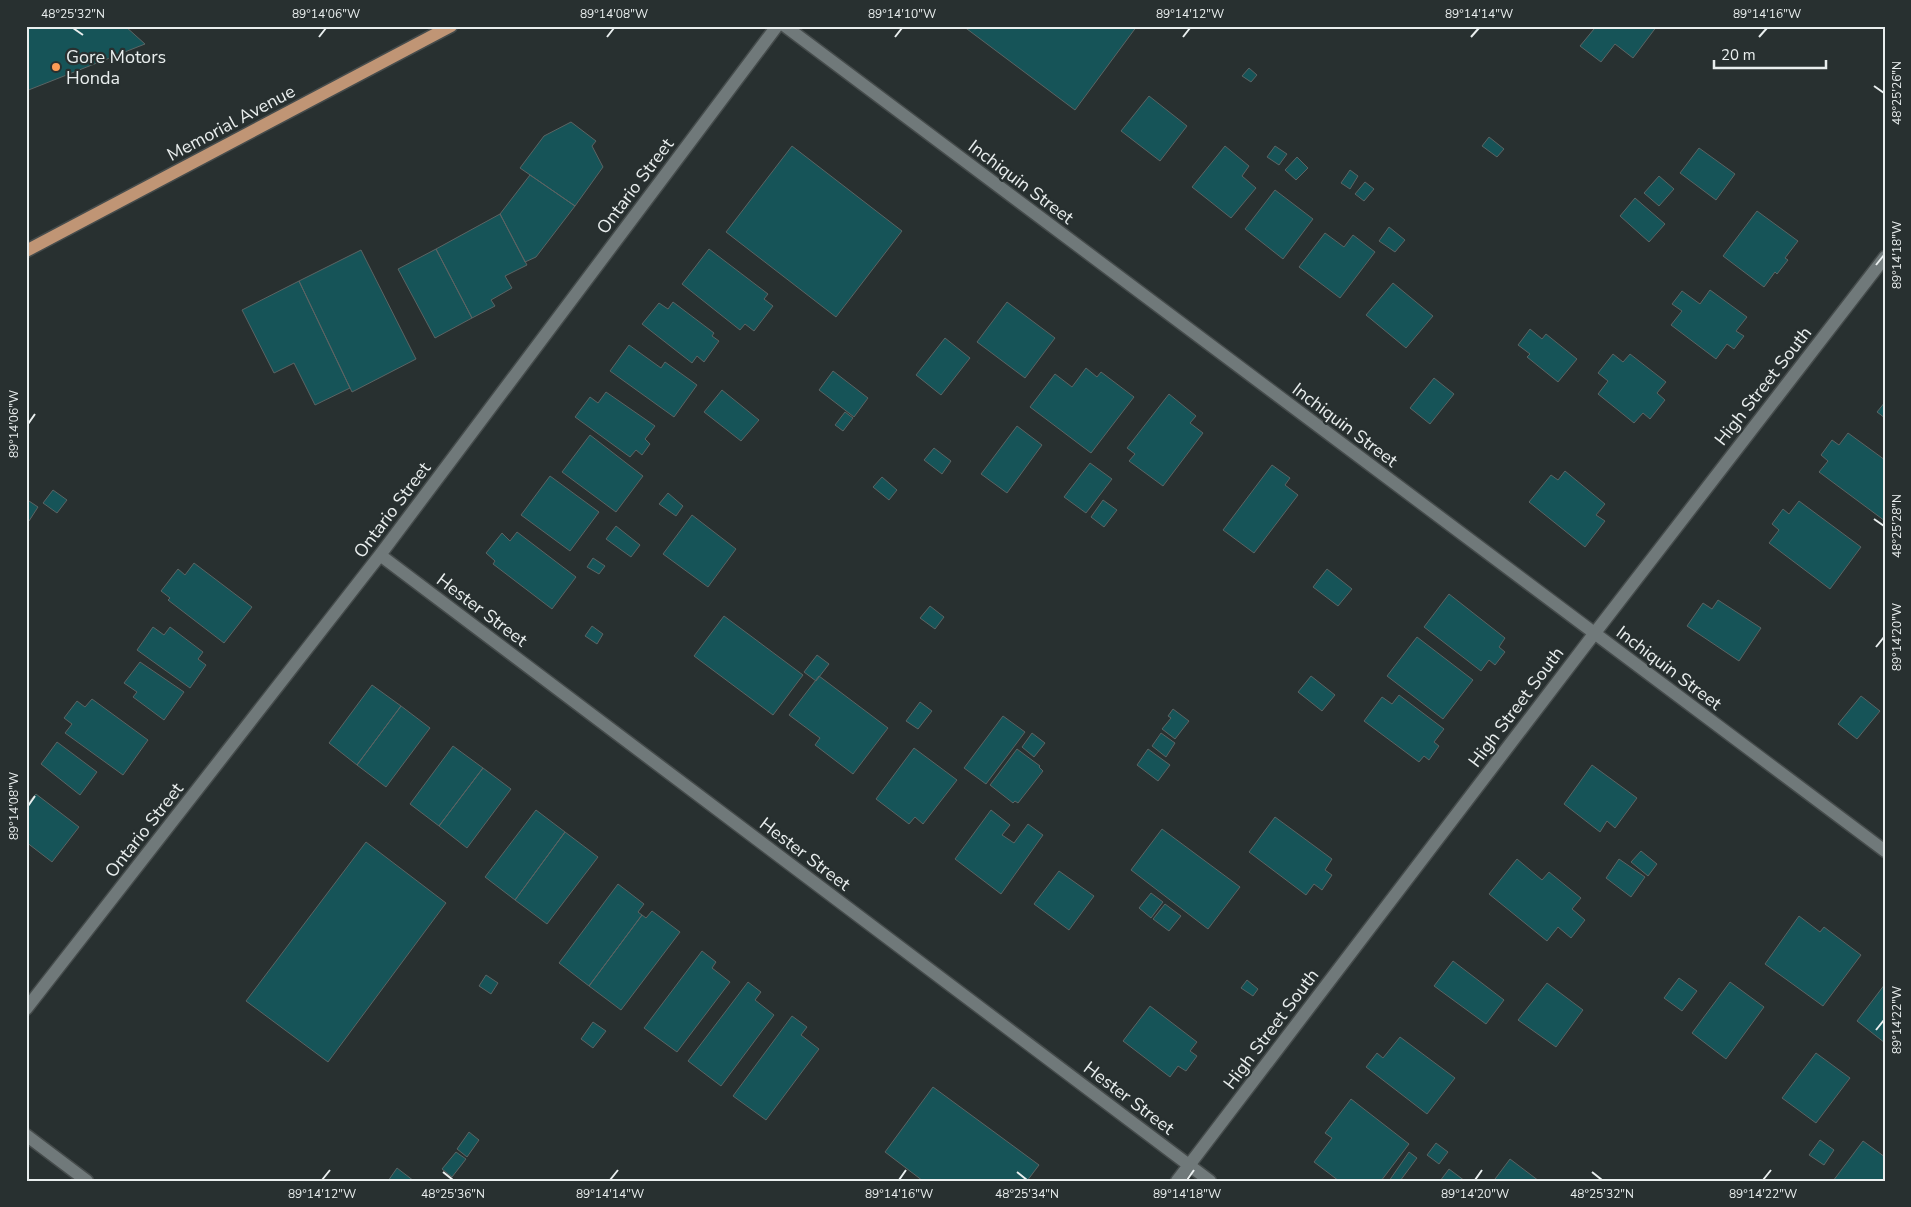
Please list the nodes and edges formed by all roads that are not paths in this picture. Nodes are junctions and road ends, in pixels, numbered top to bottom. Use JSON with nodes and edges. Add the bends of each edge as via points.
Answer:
{"nodes":[{"id":1,"x":452,"y":26,"type":"edge"},
{"id":2,"x":777,"y":26,"type":"edge"},
{"id":3,"x":785,"y":26,"type":"edge"},
{"id":4,"x":26,"y":251,"type":"edge"},
{"id":5,"x":1885,"y":257,"type":"edge"},
{"id":6,"x":380,"y":555,"type":"junction"},
{"id":7,"x":1594,"y":634,"type":"junction"},
{"id":8,"x":1885,"y":851,"type":"edge"},
{"id":9,"x":26,"y":1009,"type":"edge"},
{"id":10,"x":26,"y":1135,"type":"edge"},
{"id":11,"x":1189,"y":1165,"type":"junction"},
{"id":12,"x":87,"y":1181,"type":"edge"},
{"id":13,"x":1177,"y":1181,"type":"edge"},
{"id":14,"x":1210,"y":1181,"type":"edge"}],
"edges":[{"from":1,"to":4,"type":"main road","name":"Memorial Avenue"},
{"from":2,"to":6,"type":"street","name":"Ontario Street"},
{"from":3,"to":7,"type":"street","name":"Inchiquin Street"},
{"from":5,"to":7,"type":"street","name":"High Street South"},
{"from":6,"to":9,"type":"street","name":"Ontario Street"},
{"from":6,"to":11,"type":"street","name":"Hester Street"},
{"from":7,"to":8,"type":"street","name":"Inchiquin Street"},
{"from":7,"to":11,"type":"street","name":"High Street South"},
{"from":10,"to":12,"type":"street"},
{"from":11,"to":13,"type":"street","name":"High Street South"},
{"from":11,"to":14,"type":"street","name":"Hester Street"}]}
